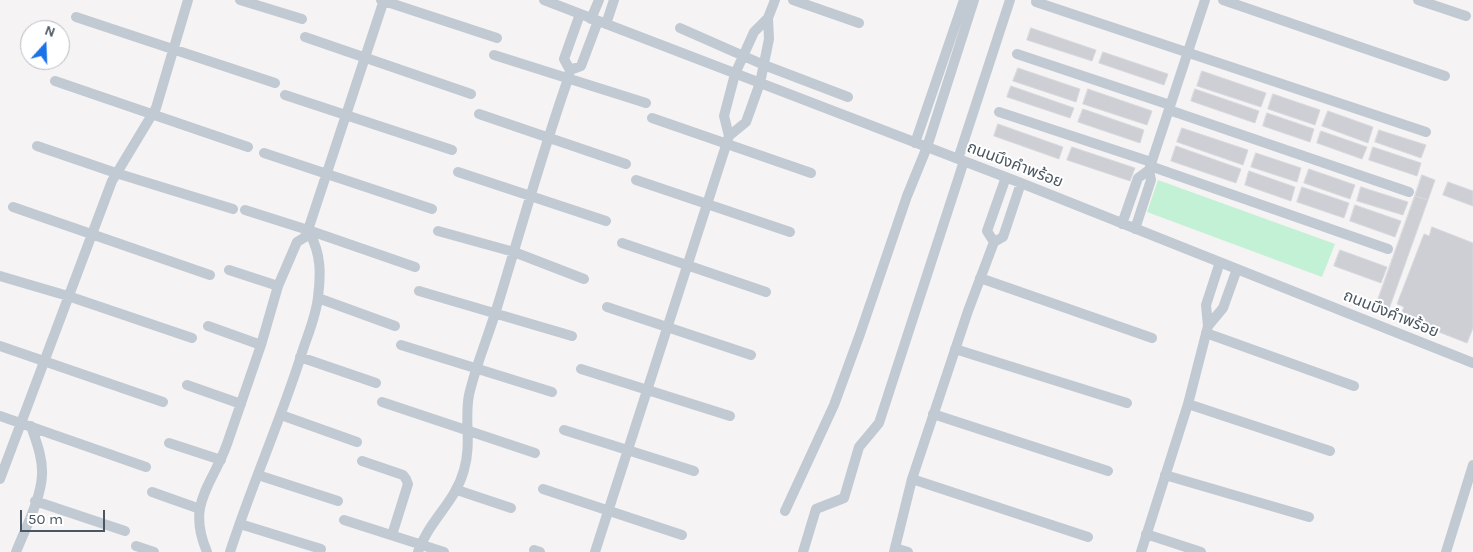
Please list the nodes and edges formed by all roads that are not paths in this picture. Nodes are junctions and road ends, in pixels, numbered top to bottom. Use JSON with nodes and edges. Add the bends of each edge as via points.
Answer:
{"nodes":[{"id":1,"x":188,"y":0,"type":"edge"},
{"id":2,"x":240,"y":0,"type":"edge"},
{"id":3,"x":383,"y":0,"type":"edge"},
{"id":4,"x":544,"y":0,"type":"edge"},
{"id":5,"x":599,"y":0,"type":"edge"},
{"id":6,"x":614,"y":0,"type":"edge"},
{"id":7,"x":775,"y":0,"type":"edge"},
{"id":8,"x":793,"y":0,"type":"edge"},
{"id":9,"x":964,"y":0,"type":"edge"},
{"id":10,"x":974,"y":0,"type":"edge"},
{"id":11,"x":1010,"y":0,"type":"edge"},
{"id":12,"x":1205,"y":0,"type":"edge"},
{"id":13,"x":1223,"y":0,"type":"edge"},
{"id":14,"x":1418,"y":0,"type":"edge"},
{"id":15,"x":1036,"y":2,"type":"dead end"},
{"id":16,"x":580,"y":14,"type":"junction"},
{"id":17,"x":1466,"y":16,"type":"dead end"},
{"id":18,"x":76,"y":17,"type":"dead end"},
{"id":19,"x":768,"y":18,"type":"junction"},
{"id":20,"x":302,"y":19,"type":"dead end"},
{"id":21,"x":598,"y":21,"type":"junction"},
{"id":22,"x":859,"y":23,"type":"dead end"},
{"id":23,"x":680,"y":28,"type":"dead end"},
{"id":24,"x":304,"y":37,"type":"dead end"},
{"id":25,"x":497,"y":38,"type":"dead end"},
{"id":26,"x":174,"y":48,"type":"junction"},
{"id":27,"x":1188,"y":52,"type":"junction"},
{"id":28,"x":1017,"y":54,"type":"dead end"},
{"id":29,"x":494,"y":55,"type":"dead end"},
{"id":30,"x":743,"y":56,"type":"junction"},
{"id":31,"x":365,"y":58,"type":"junction"},
{"id":32,"x":764,"y":65,"type":"junction"},
{"id":33,"x":735,"y":74,"type":"junction"},
{"id":34,"x":569,"y":75,"type":"junction"},
{"id":35,"x":1445,"y":76,"type":"dead end"},
{"id":36,"x":55,"y":81,"type":"dead end"},
{"id":37,"x":276,"y":82,"type":"dead end"},
{"id":38,"x":760,"y":83,"type":"junction"},
{"id":39,"x":471,"y":94,"type":"dead end"},
{"id":40,"x":285,"y":95,"type":"dead end"},
{"id":41,"x":848,"y":97,"type":"dead end"},
{"id":42,"x":646,"y":103,"type":"dead end"},
{"id":43,"x":1170,"y":107,"type":"junction"},
{"id":44,"x":999,"y":112,"type":"dead end"},
{"id":45,"x":152,"y":114,"type":"junction"},
{"id":46,"x":479,"y":114,"type":"dead end"},
{"id":47,"x":346,"y":115,"type":"junction"},
{"id":48,"x":652,"y":118,"type":"dead end"},
{"id":49,"x":1426,"y":132,"type":"dead end"},
{"id":50,"x":548,"y":137,"type":"junction"},
{"id":51,"x":728,"y":140,"type":"junction"},
{"id":52,"x":915,"y":143,"type":"junction"},
{"id":53,"x":37,"y":146,"type":"dead end"},
{"id":54,"x":248,"y":146,"type":"dead end"},
{"id":55,"x":926,"y":147,"type":"junction"},
{"id":56,"x":452,"y":150,"type":"dead end"},
{"id":57,"x":264,"y":152,"type":"dead end"},
{"id":58,"x":961,"y":160,"type":"junction"},
{"id":59,"x":626,"y":164,"type":"dead end"},
{"id":60,"x":1150,"y":166,"type":"junction"},
{"id":61,"x":458,"y":172,"type":"dead end"},
{"id":62,"x":116,"y":173,"type":"junction"},
{"id":63,"x":811,"y":173,"type":"dead end"},
{"id":64,"x":327,"y":174,"type":"junction"},
{"id":65,"x":1006,"y":177,"type":"junction"},
{"id":66,"x":636,"y":180,"type":"dead end"},
{"id":67,"x":1021,"y":183,"type":"junction"},
{"id":68,"x":1409,"y":192,"type":"dead end"},
{"id":69,"x":530,"y":196,"type":"junction"},
{"id":70,"x":707,"y":204,"type":"junction"},
{"id":71,"x":13,"y":207,"type":"dead end"},
{"id":72,"x":233,"y":209,"type":"dead end"},
{"id":73,"x":432,"y":209,"type":"dead end"},
{"id":74,"x":245,"y":210,"type":"dead end"},
{"id":75,"x":606,"y":221,"type":"dead end"},
{"id":76,"x":1122,"y":224,"type":"junction"},
{"id":77,"x":1135,"y":229,"type":"junction"},
{"id":78,"x":438,"y":231,"type":"dead end"},
{"id":79,"x":309,"y":232,"type":"junction"},
{"id":80,"x":790,"y":232,"type":"dead end"},
{"id":81,"x":92,"y":235,"type":"junction"},
{"id":82,"x":994,"y":242,"type":"junction"},
{"id":83,"x":622,"y":243,"type":"dead end"},
{"id":84,"x":1388,"y":249,"type":"dead end"},
{"id":85,"x":514,"y":252,"type":"junction"},
{"id":86,"x":1220,"y":262,"type":"junction"},
{"id":87,"x":687,"y":266,"type":"junction"},
{"id":88,"x":415,"y":267,"type":"dead end"},
{"id":89,"x":1237,"y":269,"type":"junction"},
{"id":90,"x":230,"y":270,"type":"dead end"},
{"id":91,"x":210,"y":275,"type":"dead end"},
{"id":92,"x":0,"y":276,"type":"edge"},
{"id":93,"x":980,"y":278,"type":"junction"},
{"id":94,"x":584,"y":279,"type":"dead end"},
{"id":95,"x":278,"y":286,"type":"junction"},
{"id":96,"x":419,"y":291,"type":"dead end"},
{"id":97,"x":766,"y":292,"type":"dead end"},
{"id":98,"x":68,"y":296,"type":"junction"},
{"id":99,"x":318,"y":298,"type":"junction"},
{"id":100,"x":607,"y":307,"type":"dead end"},
{"id":101,"x":496,"y":313,"type":"junction"},
{"id":102,"x":208,"y":326,"type":"dead end"},
{"id":103,"x":395,"y":326,"type":"dead end"},
{"id":104,"x":667,"y":327,"type":"junction"},
{"id":105,"x":1207,"y":329,"type":"junction"},
{"id":106,"x":572,"y":336,"type":"dead end"},
{"id":107,"x":192,"y":338,"type":"dead end"},
{"id":108,"x":1152,"y":338,"type":"dead end"},
{"id":109,"x":261,"y":345,"type":"junction"},
{"id":110,"x":401,"y":345,"type":"dead end"},
{"id":111,"x":0,"y":346,"type":"edge"},
{"id":112,"x":955,"y":349,"type":"junction"},
{"id":113,"x":751,"y":355,"type":"dead end"},
{"id":114,"x":300,"y":358,"type":"junction"},
{"id":115,"x":46,"y":361,"type":"junction"},
{"id":116,"x":1473,"y":362,"type":"edge"},
{"id":117,"x":476,"y":368,"type":"junction"},
{"id":118,"x":581,"y":369,"type":"dead end"},
{"id":119,"x":376,"y":383,"type":"dead end"},
{"id":120,"x":187,"y":385,"type":"dead end"},
{"id":121,"x":1354,"y":386,"type":"dead end"},
{"id":122,"x":647,"y":390,"type":"junction"},
{"id":123,"x":552,"y":392,"type":"dead end"},
{"id":124,"x":163,"y":402,"type":"dead end"},
{"id":125,"x":382,"y":402,"type":"dead end"},
{"id":126,"x":1127,"y":402,"type":"dead end"},
{"id":127,"x":241,"y":404,"type":"junction"},
{"id":128,"x":1188,"y":404,"type":"junction"},
{"id":129,"x":933,"y":414,"type":"junction"},
{"id":130,"x":281,"y":415,"type":"junction"},
{"id":131,"x":0,"y":416,"type":"edge"},
{"id":132,"x":730,"y":416,"type":"dead end"},
{"id":133,"x":26,"y":424,"type":"junction"},
{"id":134,"x":564,"y":430,"type":"dead end"},
{"id":135,"x":469,"y":432,"type":"junction"},
{"id":136,"x":169,"y":442,"type":"dead end"},
{"id":137,"x":357,"y":442,"type":"dead end"},
{"id":138,"x":628,"y":450,"type":"junction"},
{"id":139,"x":1330,"y":451,"type":"dead end"},
{"id":140,"x":535,"y":453,"type":"dead end"},
{"id":141,"x":221,"y":460,"type":"junction"},
{"id":142,"x":362,"y":461,"type":"dead end"},
{"id":143,"x":1473,"y":464,"type":"edge"},
{"id":144,"x":146,"y":467,"type":"dead end"},
{"id":145,"x":694,"y":471,"type":"dead end"},
{"id":146,"x":1108,"y":471,"type":"dead end"},
{"id":147,"x":258,"y":475,"type":"junction"},
{"id":148,"x":1165,"y":475,"type":"junction"},
{"id":149,"x":0,"y":479,"type":"edge"},
{"id":150,"x":912,"y":479,"type":"junction"},
{"id":151,"x":543,"y":489,"type":"dead end"},
{"id":152,"x":457,"y":490,"type":"junction"},
{"id":153,"x":152,"y":492,"type":"dead end"},
{"id":154,"x":35,"y":501,"type":"junction"},
{"id":155,"x":338,"y":501,"type":"dead end"},
{"id":156,"x":511,"y":508,"type":"dead end"},
{"id":157,"x":200,"y":509,"type":"junction"},
{"id":158,"x":608,"y":510,"type":"junction"},
{"id":159,"x":785,"y":510,"type":"dead end"},
{"id":160,"x":1309,"y":516,"type":"dead end"},
{"id":161,"x":344,"y":520,"type":"dead end"},
{"id":162,"x":240,"y":524,"type":"junction"},
{"id":163,"x":125,"y":531,"type":"dead end"},
{"id":164,"x":392,"y":534,"type":"junction"},
{"id":165,"x":1146,"y":534,"type":"junction"},
{"id":166,"x":682,"y":535,"type":"dead end"},
{"id":167,"x":1088,"y":538,"type":"dead end"},
{"id":168,"x":136,"y":546,"type":"dead end"},
{"id":169,"x":419,"y":548,"type":"edge"},
{"id":170,"x":321,"y":549,"type":"dead end"},
{"id":171,"x":894,"y":550,"type":"edge"},
{"id":172,"x":16,"y":552,"type":"edge"},
{"id":173,"x":154,"y":552,"type":"edge"},
{"id":174,"x":207,"y":552,"type":"edge"},
{"id":175,"x":230,"y":552,"type":"edge"},
{"id":176,"x":444,"y":552,"type":"edge"},
{"id":177,"x":595,"y":552,"type":"edge"},
{"id":178,"x":803,"y":552,"type":"edge"},
{"id":179,"x":908,"y":552,"type":"edge"},
{"id":180,"x":1140,"y":552,"type":"edge"},
{"id":181,"x":1201,"y":552,"type":"edge"},
{"id":182,"x":1446,"y":552,"type":"edge"}],
"edges":[{"from":1,"to":26,"type":"street"},
{"from":2,"to":20,"type":"street"},
{"from":3,"to":25,"type":"street"},
{"from":3,"to":31,"type":"street"},
{"from":4,"to":16,"type":"street","name":"ถนนบึงคำพร้อย"},
{"from":5,"to":21,"type":"street"},
{"from":6,"to":21,"type":"street"},
{"from":7,"to":19,"type":"street"},
{"from":8,"to":22,"type":"street"},
{"from":9,"to":52,"type":"street"},
{"from":10,"to":55,"type":"street"},
{"from":11,"to":58,"type":"street"},
{"from":12,"to":27,"type":"street"},
{"from":13,"to":35,"type":"street"},
{"from":14,"to":17,"type":"street"},
{"from":15,"to":27,"type":"street"},
{"from":16,"to":21,"type":"street","name":"ถนนบึงคำพร้อย"},
{"from":16,"to":34,"type":"street","via":[[564,59]]},
{"from":18,"to":26,"type":"street"},
{"from":19,"to":30,"type":"street","via":[[754,32]]},
{"from":19,"to":32,"type":"street","via":[[769,39]]},
{"from":21,"to":33,"type":"street","name":"ถนนบึงคำพร้อย"},
{"from":21,"to":34,"type":"street","via":[[581,66]]},
{"from":23,"to":30,"type":"street"},
{"from":24,"to":31,"type":"street"},
{"from":26,"to":37,"type":"street"},
{"from":26,"to":45,"type":"street"},
{"from":27,"to":43,"type":"street"},
{"from":27,"to":49,"type":"street"},
{"from":28,"to":43,"type":"street"},
{"from":29,"to":34,"type":"street"},
{"from":30,"to":32,"type":"street"},
{"from":30,"to":33,"type":"street"},
{"from":31,"to":39,"type":"street"},
{"from":31,"to":47,"type":"street"},
{"from":32,"to":38,"type":"street"},
{"from":32,"to":41,"type":"street"},
{"from":33,"to":38,"type":"street","name":"ถนนบึงคำพร้อย"},
{"from":33,"to":51,"type":"street","via":[[724,116]]},
{"from":34,"to":42,"type":"street"},
{"from":34,"to":50,"type":"street"},
{"from":36,"to":45,"type":"street"},
{"from":38,"to":51,"type":"street","via":[[746,122]]},
{"from":38,"to":52,"type":"street","name":"ถนนบึงคำพร้อย"},
{"from":40,"to":47,"type":"street"},
{"from":43,"to":60,"type":"street"},
{"from":43,"to":68,"type":"street"},
{"from":44,"to":60,"type":"street"},
{"from":45,"to":54,"type":"street"},
{"from":45,"to":62,"type":"street"},
{"from":46,"to":50,"type":"street"},
{"from":47,"to":56,"type":"street"},
{"from":47,"to":64,"type":"street"},
{"from":48,"to":51,"type":"street"},
{"from":50,"to":59,"type":"street"},
{"from":50,"to":69,"type":"street"},
{"from":51,"to":63,"type":"street"},
{"from":51,"to":70,"type":"street"},
{"from":52,"to":55,"type":"street","name":"ถนนบึงคำพร้อย"},
{"from":53,"to":62,"type":"street"},
{"from":55,"to":58,"type":"street","name":"ถนนบึงคำพร้อย"},
{"from":55,"to":159,"type":"street","via":[[834,405]]},
{"from":57,"to":64,"type":"street"},
{"from":58,"to":65,"type":"street","name":"ถนนบึงคำพร้อย"},
{"from":58,"to":178,"type":"street","via":[[879,423],[859,448],[844,498],[816,509]]},
{"from":60,"to":76,"type":"street","via":[[1138,178]]},
{"from":60,"to":77,"type":"street","via":[[1151,180]]},
{"from":60,"to":84,"type":"street"},
{"from":61,"to":69,"type":"street"},
{"from":62,"to":72,"type":"street"},
{"from":62,"to":81,"type":"street"},
{"from":64,"to":73,"type":"street"},
{"from":64,"to":79,"type":"street"},
{"from":65,"to":67,"type":"street","name":"ถนนบึงคำพร้อย"},
{"from":65,"to":82,"type":"street","via":[[987,231]]},
{"from":66,"to":70,"type":"street"},
{"from":67,"to":76,"type":"street","name":"ถนนบึงคำพร้อย"},
{"from":67,"to":82,"type":"street","via":[[1003,237]]},
{"from":69,"to":75,"type":"street"},
{"from":69,"to":85,"type":"street"},
{"from":70,"to":80,"type":"street"},
{"from":70,"to":87,"type":"street"},
{"from":71,"to":81,"type":"street"},
{"from":74,"to":79,"type":"street"},
{"from":76,"to":77,"type":"street","name":"ถนนบึงคำพร้อย"},
{"from":77,"to":86,"type":"street","name":"ถนนบึงคำพร้อย"},
{"from":78,"to":85,"type":"street"},
{"from":79,"to":88,"type":"street"},
{"from":79,"to":95,"type":"street","via":[[297,242]]},
{"from":79,"to":99,"type":"street","via":[[320,265]]},
{"from":81,"to":91,"type":"street"},
{"from":81,"to":98,"type":"street"},
{"from":82,"to":93,"type":"street"},
{"from":83,"to":87,"type":"street"},
{"from":85,"to":94,"type":"street"},
{"from":85,"to":101,"type":"street"},
{"from":86,"to":89,"type":"street","name":"ถนนบึงคำพร้อย"},
{"from":86,"to":105,"type":"street","via":[[1206,305]]},
{"from":87,"to":97,"type":"street"},
{"from":87,"to":104,"type":"street"},
{"from":89,"to":105,"type":"street","via":[[1223,308]]},
{"from":89,"to":116,"type":"street","name":"ถนนบึงคำพร้อย"},
{"from":90,"to":95,"type":"street"},
{"from":92,"to":98,"type":"street"},
{"from":93,"to":108,"type":"street"},
{"from":93,"to":112,"type":"street"},
{"from":95,"to":109,"type":"street"},
{"from":96,"to":101,"type":"street"},
{"from":98,"to":107,"type":"street"},
{"from":98,"to":115,"type":"street"},
{"from":99,"to":103,"type":"street"},
{"from":99,"to":114,"type":"street"},
{"from":100,"to":104,"type":"street"},
{"from":101,"to":106,"type":"street"},
{"from":101,"to":117,"type":"street"},
{"from":102,"to":109,"type":"street"},
{"from":104,"to":113,"type":"street"},
{"from":104,"to":122,"type":"street"},
{"from":105,"to":121,"type":"street"},
{"from":105,"to":128,"type":"street"},
{"from":109,"to":127,"type":"street"},
{"from":110,"to":117,"type":"street"},
{"from":111,"to":115,"type":"street"},
{"from":112,"to":126,"type":"street"},
{"from":112,"to":129,"type":"street"},
{"from":114,"to":119,"type":"street"},
{"from":114,"to":130,"type":"street"},
{"from":115,"to":124,"type":"street"},
{"from":115,"to":133,"type":"street"},
{"from":117,"to":123,"type":"street"},
{"from":117,"to":135,"type":"street","via":[[468,407]]},
{"from":118,"to":122,"type":"street"},
{"from":120,"to":127,"type":"street"},
{"from":122,"to":132,"type":"street"},
{"from":122,"to":138,"type":"street"},
{"from":125,"to":135,"type":"street"},
{"from":127,"to":141,"type":"street"},
{"from":128,"to":139,"type":"street"},
{"from":128,"to":148,"type":"street"},
{"from":129,"to":146,"type":"street"},
{"from":129,"to":150,"type":"street"},
{"from":130,"to":137,"type":"street"},
{"from":130,"to":147,"type":"street"},
{"from":131,"to":133,"type":"street"},
{"from":133,"to":144,"type":"street"},
{"from":133,"to":149,"type":"street"},
{"from":133,"to":154,"type":"street","via":[[37,443],[42,474]]},
{"from":134,"to":138,"type":"street"},
{"from":135,"to":140,"type":"street"},
{"from":135,"to":152,"type":"street","via":[[469,450]]},
{"from":136,"to":141,"type":"street"},
{"from":138,"to":145,"type":"street"},
{"from":138,"to":158,"type":"street"},
{"from":141,"to":157,"type":"street","via":[[207,484]]},
{"from":142,"to":164,"type":"street","via":[[406,479],[408,484]]},
{"from":143,"to":182,"type":"street"},
{"from":147,"to":155,"type":"street"},
{"from":147,"to":162,"type":"street"},
{"from":148,"to":160,"type":"street"},
{"from":148,"to":165,"type":"street"},
{"from":150,"to":167,"type":"street"},
{"from":150,"to":171,"type":"street"},
{"from":151,"to":158,"type":"street"},
{"from":152,"to":156,"type":"street"},
{"from":152,"to":169,"type":"street","via":[[429,528]]},
{"from":153,"to":157,"type":"street"},
{"from":154,"to":163,"type":"street"},
{"from":154,"to":172,"type":"street"},
{"from":157,"to":174,"type":"street","via":[[201,538]]},
{"from":158,"to":166,"type":"street"},
{"from":158,"to":177,"type":"street"},
{"from":161,"to":164,"type":"street"},
{"from":162,"to":170,"type":"street"},
{"from":162,"to":175,"type":"street"},
{"from":164,"to":169,"type":"street"},
{"from":165,"to":180,"type":"street"},
{"from":165,"to":181,"type":"street"},
{"from":168,"to":173,"type":"street"},
{"from":169,"to":176,"type":"street"},
{"from":171,"to":179,"type":"street"}]}
